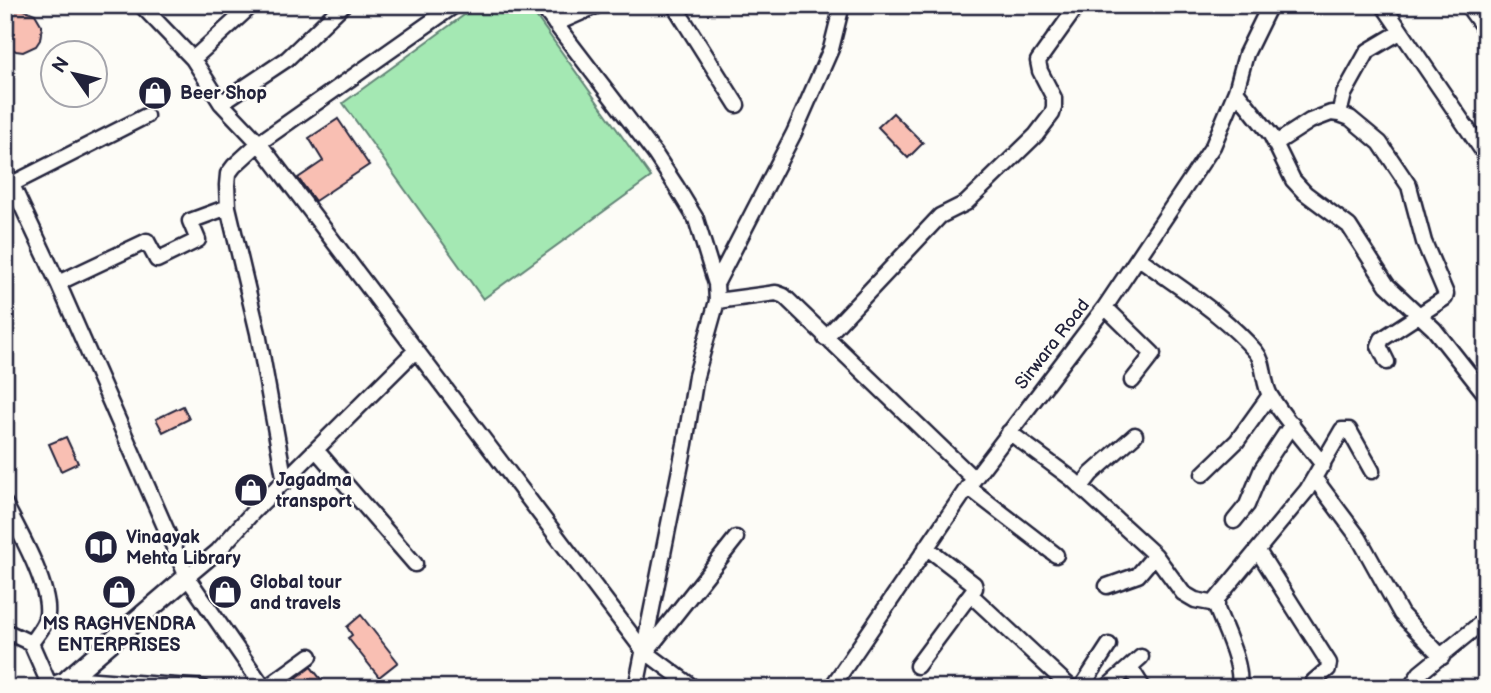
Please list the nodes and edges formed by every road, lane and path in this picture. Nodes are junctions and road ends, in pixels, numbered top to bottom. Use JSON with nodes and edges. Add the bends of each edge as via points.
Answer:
{"nodes":[{"id":1,"x":141,"y":5,"type":"edge"},
{"id":2,"x":252,"y":5,"type":"edge"},
{"id":3,"x":343,"y":5,"type":"edge"},
{"id":4,"x":455,"y":5,"type":"edge"},
{"id":5,"x":541,"y":5,"type":"edge"},
{"id":6,"x":598,"y":5,"type":"edge"},
{"id":7,"x":674,"y":5,"type":"edge"},
{"id":8,"x":842,"y":5,"type":"edge"},
{"id":9,"x":1078,"y":5,"type":"edge"},
{"id":10,"x":1270,"y":5,"type":"edge"},
{"id":11,"x":1382,"y":5,"type":"edge"},
{"id":12,"x":1467,"y":5,"type":"edge"},
{"id":13,"x":555,"y":24,"type":"junction"},
{"id":14,"x":1486,"y":31,"type":"edge"},
{"id":15,"x":1400,"y":33,"type":"junction"},
{"id":16,"x":193,"y":59,"type":"junction"},
{"id":17,"x":1236,"y":91,"type":"junction"},
{"id":18,"x":221,"y":103,"type":"junction"},
{"id":19,"x":737,"y":105,"type":"dead end"},
{"id":20,"x":1339,"y":114,"type":"junction"},
{"id":21,"x":146,"y":116,"type":"dead end"},
{"id":22,"x":259,"y":143,"type":"junction"},
{"id":23,"x":1276,"y":143,"type":"junction"},
{"id":24,"x":1486,"y":156,"type":"edge"},
{"id":25,"x":5,"y":170,"type":"edge"},
{"id":26,"x":12,"y":184,"type":"junction"},
{"id":27,"x":228,"y":207,"type":"junction"},
{"id":28,"x":1139,"y":258,"type":"junction"},
{"id":29,"x":58,"y":283,"type":"junction"},
{"id":30,"x":716,"y":284,"type":"junction"},
{"id":31,"x":717,"y":301,"type":"junction"},
{"id":32,"x":1105,"y":307,"type":"junction"},
{"id":33,"x":1419,"y":315,"type":"junction"},
{"id":34,"x":825,"y":338,"type":"junction"},
{"id":35,"x":416,"y":350,"type":"junction"},
{"id":36,"x":1387,"y":362,"type":"dead end"},
{"id":37,"x":1132,"y":381,"type":"dead end"},
{"id":38,"x":1270,"y":395,"type":"junction"},
{"id":39,"x":1486,"y":395,"type":"edge"},
{"id":40,"x":1292,"y":424,"type":"junction"},
{"id":41,"x":1009,"y":432,"type":"junction"},
{"id":42,"x":1135,"y":435,"type":"dead end"},
{"id":43,"x":317,"y":451,"type":"junction"},
{"id":44,"x":1323,"y":465,"type":"junction"},
{"id":45,"x":1372,"y":471,"type":"dead end"},
{"id":46,"x":1203,"y":474,"type":"dead end"},
{"id":47,"x":1315,"y":480,"type":"junction"},
{"id":48,"x":285,"y":482,"type":"junction"},
{"id":49,"x":971,"y":483,"type":"junction"},
{"id":50,"x":1081,"y":487,"type":"junction"},
{"id":51,"x":5,"y":504,"type":"edge"},
{"id":52,"x":1234,"y":522,"type":"dead end"},
{"id":53,"x":736,"y":538,"type":"dead end"},
{"id":54,"x":926,"y":547,"type":"junction"},
{"id":55,"x":1258,"y":551,"type":"junction"},
{"id":56,"x":1056,"y":555,"type":"dead end"},
{"id":57,"x":1155,"y":555,"type":"junction"},
{"id":58,"x":415,"y":564,"type":"dead end"},
{"id":59,"x":187,"y":577,"type":"junction"},
{"id":60,"x":1107,"y":586,"type":"dead end"},
{"id":61,"x":971,"y":595,"type":"junction"},
{"id":62,"x":1216,"y":604,"type":"junction"},
{"id":63,"x":1486,"y":619,"type":"edge"},
{"id":64,"x":5,"y":631,"type":"edge"},
{"id":65,"x":31,"y":643,"type":"junction"},
{"id":66,"x":1109,"y":645,"type":"dead end"},
{"id":67,"x":644,"y":651,"type":"junction"},
{"id":68,"x":310,"y":656,"type":"dead end"},
{"id":69,"x":1442,"y":657,"type":"junction"},
{"id":70,"x":917,"y":666,"type":"dead end"},
{"id":71,"x":69,"y":678,"type":"junction"},
{"id":72,"x":46,"y":686,"type":"edge"},
{"id":73,"x":1080,"y":687,"type":"edge"},
{"id":74,"x":1411,"y":687,"type":"edge"},
{"id":75,"x":203,"y":688,"type":"edge"},
{"id":76,"x":265,"y":688,"type":"edge"},
{"id":77,"x":636,"y":688,"type":"edge"},
{"id":78,"x":694,"y":688,"type":"edge"},
{"id":79,"x":831,"y":688,"type":"edge"},
{"id":80,"x":1106,"y":688,"type":"edge"},
{"id":81,"x":1143,"y":688,"type":"edge"},
{"id":82,"x":1238,"y":688,"type":"edge"},
{"id":83,"x":1317,"y":688,"type":"edge"}],
"edges":[{"from":1,"to":16,"type":"street"},
{"from":2,"to":16,"type":"street"},
{"from":3,"to":18,"type":"street","via":[[287,59]]},
{"from":4,"to":22,"type":"street"},
{"from":5,"to":13,"type":"street"},
{"from":6,"to":13,"type":"street"},
{"from":7,"to":19,"type":"street"},
{"from":8,"to":30,"type":"street","via":[[831,49],[794,132]]},
{"from":9,"to":34,"type":"street","via":[[1038,61],[1054,98],[1052,114],[981,191],[940,216]]},
{"from":10,"to":17,"type":"street","name":"Sirwara Road","via":[[1246,54]]},
{"from":11,"to":15,"type":"street"},
{"from":12,"to":14,"type":"street"},
{"from":13,"to":30,"type":"street","via":[[676,186],[696,219]]},
{"from":15,"to":20,"type":"street","via":[[1368,51],[1344,94]]},
{"from":15,"to":24,"type":"street"},
{"from":16,"to":18,"type":"street"},
{"from":17,"to":23,"type":"street"},
{"from":17,"to":28,"type":"street","name":"Sirwara Road","via":[[1213,146]]},
{"from":18,"to":22,"type":"street"},
{"from":20,"to":23,"type":"street","via":[[1319,117]]},
{"from":20,"to":33,"type":"street","via":[[1380,143],[1409,186],[1424,242],[1446,291],[1445,298]]},
{"from":21,"to":26,"type":"street"},
{"from":22,"to":27,"type":"street","via":[[228,174]]},
{"from":22,"to":35,"type":"street"},
{"from":23,"to":33,"type":"street","via":[[1293,180],[1349,226],[1387,285]]},
{"from":25,"to":26,"type":"street"},
{"from":26,"to":29,"type":"street"},
{"from":27,"to":29,"type":"street","via":[[190,221],[198,240],[157,260],[147,242]]},
{"from":27,"to":48,"type":"street","via":[[258,333]]},
{"from":28,"to":32,"type":"street","name":"Sirwara Road"},
{"from":28,"to":38,"type":"street","via":[[1213,312],[1256,352]]},
{"from":29,"to":59,"type":"street"},
{"from":30,"to":31,"type":"street"},
{"from":31,"to":34,"type":"street","via":[[776,293]]},
{"from":31,"to":67,"type":"street","via":[[696,376]]},
{"from":32,"to":37,"type":"street","via":[[1153,354]]},
{"from":32,"to":41,"type":"street","name":"Sirwara Road"},
{"from":33,"to":36,"type":"street","via":[[1379,343]]},
{"from":33,"to":39,"type":"street"},
{"from":34,"to":49,"type":"street"},
{"from":35,"to":43,"type":"street"},
{"from":35,"to":67,"type":"street"},
{"from":38,"to":40,"type":"street"},
{"from":38,"to":46,"type":"street","via":[[1237,441]]},
{"from":40,"to":44,"type":"street"},
{"from":40,"to":52,"type":"street"},
{"from":41,"to":49,"type":"street","name":"Sirwara Road"},
{"from":41,"to":50,"type":"street"},
{"from":42,"to":50,"type":"street"},
{"from":43,"to":48,"type":"street"},
{"from":43,"to":58,"type":"street"},
{"from":44,"to":45,"type":"street","via":[[1346,429]]},
{"from":44,"to":47,"type":"street"},
{"from":47,"to":55,"type":"street"},
{"from":47,"to":69,"type":"street","via":[[1363,545],[1401,614]]},
{"from":48,"to":59,"type":"street"},
{"from":49,"to":54,"type":"street","name":"Sirwara Road"},
{"from":49,"to":56,"type":"street"},
{"from":50,"to":57,"type":"street"},
{"from":51,"to":65,"type":"street","via":[[46,597],[47,614]]},
{"from":53,"to":67,"type":"street"},
{"from":54,"to":61,"type":"street","via":[[974,584]]},
{"from":54,"to":79,"type":"street","name":"Sirwara Road"},
{"from":55,"to":62,"type":"street"},
{"from":55,"to":83,"type":"street","via":[[1329,663],[1314,681]]},
{"from":57,"to":60,"type":"street","via":[[1138,575]]},
{"from":57,"to":62,"type":"street","via":[[1182,593]]},
{"from":59,"to":71,"type":"main road"},
{"from":59,"to":76,"type":"street"},
{"from":61,"to":70,"type":"street"},
{"from":61,"to":73,"type":"street"},
{"from":62,"to":82,"type":"street","via":[[1239,669]]},
{"from":63,"to":69,"type":"street"},
{"from":64,"to":65,"type":"street"},
{"from":65,"to":72,"type":"street"},
{"from":66,"to":73,"type":"street"},
{"from":67,"to":77,"type":"street"},
{"from":67,"to":78,"type":"street"},
{"from":68,"to":76,"type":"street"},
{"from":69,"to":74,"type":"street","via":[[1420,673]]},
{"from":71,"to":72,"type":"street"},
{"from":71,"to":75,"type":"street"},
{"from":80,"to":81,"type":"street","via":[[1136,662]]}]}
